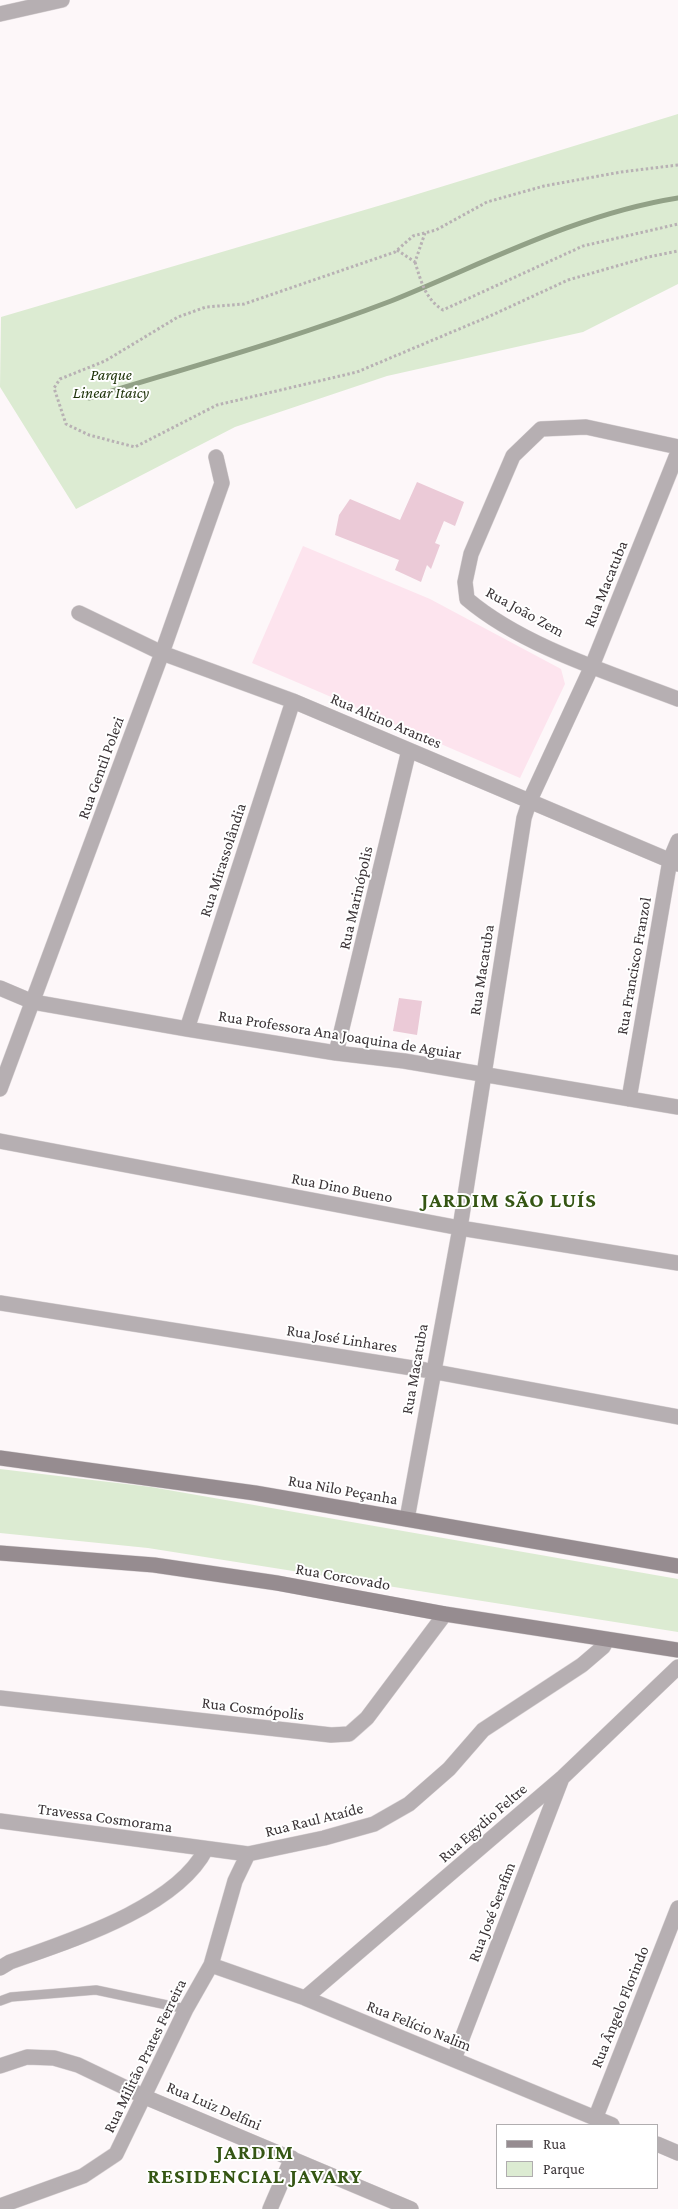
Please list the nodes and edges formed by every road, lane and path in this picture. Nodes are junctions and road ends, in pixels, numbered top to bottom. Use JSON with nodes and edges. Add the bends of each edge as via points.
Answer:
{"nodes":[{"id":1,"x":62,"y":0,"type":"edge"},
{"id":2,"x":9,"y":8,"type":"edge"},
{"id":3,"x":678,"y":165,"type":"edge"},
{"id":4,"x":678,"y":224,"type":"edge"},
{"id":5,"x":425,"y":233,"type":"junction"},
{"id":6,"x":397,"y":250,"type":"junction"},
{"id":7,"x":678,"y":251,"type":"edge"},
{"id":8,"x":415,"y":262,"type":"junction"},
{"id":9,"x":678,"y":447,"type":"edge"},
{"id":10,"x":678,"y":452,"type":"edge"},
{"id":11,"x":216,"y":457,"type":"dead end"},
{"id":12,"x":79,"y":613,"type":"dead end"},
{"id":13,"x":162,"y":653,"type":"junction"},
{"id":14,"x":592,"y":666,"type":"junction"},
{"id":15,"x":678,"y":699,"type":"edge"},
{"id":16,"x":293,"y":702,"type":"junction"},
{"id":17,"x":409,"y":750,"type":"junction"},
{"id":18,"x":530,"y":800,"type":"junction"},
{"id":19,"x":678,"y":841,"type":"edge"},
{"id":20,"x":674,"y":862,"type":"edge"},
{"id":21,"x":0,"y":988,"type":"edge"},
{"id":22,"x":33,"y":1002,"type":"junction"},
{"id":23,"x":188,"y":1029,"type":"junction"},
{"id":24,"x":336,"y":1054,"type":"junction"},
{"id":25,"x":483,"y":1075,"type":"junction"},
{"id":26,"x":0,"y":1089,"type":"edge"},
{"id":27,"x":629,"y":1099,"type":"junction"},
{"id":28,"x":678,"y":1107,"type":"edge"},
{"id":29,"x":0,"y":1141,"type":"edge"},
{"id":30,"x":460,"y":1228,"type":"junction"},
{"id":31,"x":678,"y":1263,"type":"edge"},
{"id":32,"x":0,"y":1303,"type":"edge"},
{"id":33,"x":432,"y":1371,"type":"junction"},
{"id":34,"x":678,"y":1417,"type":"edge"},
{"id":35,"x":0,"y":1458,"type":"edge"},
{"id":36,"x":407,"y":1519,"type":"junction"},
{"id":37,"x":0,"y":1553,"type":"edge"},
{"id":38,"x":678,"y":1566,"type":"edge"},
{"id":39,"x":445,"y":1614,"type":"junction"},
{"id":40,"x":607,"y":1640,"type":"junction"},
{"id":41,"x":678,"y":1650,"type":"edge"},
{"id":42,"x":678,"y":1667,"type":"edge"},
{"id":43,"x":0,"y":1698,"type":"edge"},
{"id":44,"x":563,"y":1777,"type":"junction"},
{"id":45,"x":0,"y":1821,"type":"edge"},
{"id":46,"x":206,"y":1849,"type":"junction"},
{"id":47,"x":248,"y":1854,"type":"junction"},
{"id":48,"x":678,"y":1908,"type":"edge"},
{"id":49,"x":3,"y":1963,"type":"edge"},
{"id":50,"x":211,"y":1965,"type":"junction"},
{"id":51,"x":305,"y":1998,"type":"junction"},
{"id":52,"x":0,"y":2001,"type":"edge"},
{"id":53,"x":186,"y":2009,"type":"junction"},
{"id":54,"x":454,"y":2059,"type":"junction"},
{"id":55,"x":0,"y":2066,"type":"edge"},
{"id":56,"x":145,"y":2097,"type":"junction"},
{"id":57,"x":595,"y":2118,"type":"junction"},
{"id":58,"x":610,"y":2124,"type":"edge"},
{"id":59,"x":658,"y":2144,"type":"edge"},
{"id":60,"x":678,"y":2153,"type":"edge"},
{"id":61,"x":292,"y":2158,"type":"junction"},
{"id":62,"x":0,"y":2206,"type":"edge"},
{"id":63,"x":270,"y":2209,"type":"edge"},
{"id":64,"x":411,"y":2209,"type":"edge"}],
"edges":[{"from":1,"to":2,"type":"street"},
{"from":3,"to":5,"type":"path","via":[[544,186],[487,202]]},
{"from":4,"to":8,"type":"path","via":[[583,246],[443,310],[425,292]]},
{"from":5,"to":6,"type":"path","via":[[413,236]]},
{"from":5,"to":8,"type":"path"},
{"from":6,"to":7,"type":"path","via":[[244,304],[206,308],[178,317],[105,361],[60,379],[54,388],[66,424],[89,435],[135,447],[216,405],[357,372],[568,280]]},
{"from":6,"to":8,"type":"path"},
{"from":9,"to":14,"type":"street","name":"Rua João Zem","via":[[586,426],[541,429],[513,456],[471,554],[465,582],[467,599],[484,613],[530,639]]},
{"from":10,"to":14,"type":"street","name":"Rua Macatuba"},
{"from":11,"to":13,"type":"street","name":"Rua Gentil Polezi","via":[[222,484]]},
{"from":12,"to":13,"type":"street","name":"Rua Altino Arantes"},
{"from":13,"to":16,"type":"street","name":"Rua Altino Arantes"},
{"from":13,"to":22,"type":"street","name":"Rua Gentil Polezi"},
{"from":14,"to":15,"type":"street","name":"Rua João Zem"},
{"from":14,"to":18,"type":"street","name":"Rua Macatuba"},
{"from":16,"to":17,"type":"street","name":"Rua Altino Arantes"},
{"from":16,"to":23,"type":"street","name":"Rua Mirassolândia"},
{"from":17,"to":18,"type":"street","name":"Rua Altino Arantes"},
{"from":17,"to":24,"type":"street","name":"Rua Marinópolis"},
{"from":18,"to":20,"type":"street","name":"Rua Altino Arantes"},
{"from":18,"to":25,"type":"street","name":"Rua Macatuba","via":[[524,818]]},
{"from":19,"to":20,"type":"street","name":"Rua Francisco Franzol"},
{"from":20,"to":27,"type":"street","name":"Rua Francisco Franzol"},
{"from":21,"to":22,"type":"street","name":"Rua Professora Ana Joaquina de Aguiar"},
{"from":22,"to":23,"type":"street","name":"Rua Professora Ana Joaquina de Aguiar"},
{"from":22,"to":26,"type":"street","name":"Rua Gentil Polezi"},
{"from":23,"to":24,"type":"street","name":"Rua Professora Ana Joaquina de Aguiar"},
{"from":24,"to":25,"type":"street","name":"Rua Professora Ana Joaquina de Aguiar","via":[[404,1061]]},
{"from":25,"to":27,"type":"street","name":"Rua Professora Ana Joaquina de Aguiar"},
{"from":25,"to":30,"type":"street","name":"Rua Macatuba"},
{"from":27,"to":28,"type":"street","name":"Rua Professora Ana Joaquina de Aguiar"},
{"from":29,"to":30,"type":"street","name":"Rua Dino Bueno"},
{"from":30,"to":31,"type":"street","name":"Rua Dino Bueno"},
{"from":30,"to":33,"type":"street","name":"Rua Macatuba"},
{"from":32,"to":33,"type":"street","name":"Rua José Linhares"},
{"from":33,"to":34,"type":"street","name":"Rua José Linhares"},
{"from":33,"to":36,"type":"street","name":"Rua Macatuba"},
{"from":35,"to":36,"type":"street","name":"Rua Nilo Peçanha","via":[[255,1493]]},
{"from":36,"to":38,"type":"street","name":"Rua Nilo Peçanha"},
{"from":37,"to":39,"type":"street","name":"Rua Corcovado","via":[[154,1565],[277,1583]]},
{"from":39,"to":40,"type":"street","name":"Rua Corcovado"},
{"from":39,"to":43,"type":"street","name":"Rua Cosmópolis","via":[[368,1718],[349,1734],[331,1736]]},
{"from":40,"to":41,"type":"street","name":"Rua Corcovado"},
{"from":40,"to":47,"type":"street","name":"Rua Raul Ataíde","via":[[582,1665],[483,1730],[449,1769],[409,1804],[374,1824]]},
{"from":42,"to":44,"type":"street","name":"Rua Egydio Feltre"},
{"from":44,"to":51,"type":"street","name":"Rua Egydio Feltre"},
{"from":44,"to":54,"type":"street","name":"Rua José Serafim"},
{"from":45,"to":46,"type":"street","name":"Travessa Cosmorama"},
{"from":46,"to":47,"type":"street","name":"Rua Raul Ataíde"},
{"from":46,"to":49,"type":"street","via":[[199,1864],[148,1905],[80,1937]]},
{"from":47,"to":50,"type":"street","name":"Rua Militão Prates Ferreira","via":[[235,1881]]},
{"from":48,"to":57,"type":"street","name":"Rua Ângelo Florindo"},
{"from":50,"to":51,"type":"street","name":"Rua Felício Nalim"},
{"from":50,"to":53,"type":"street","name":"Rua Militão Prates Ferreira"},
{"from":51,"to":54,"type":"street","name":"Rua Felício Nalim"},
{"from":52,"to":53,"type":"lane","via":[[11,1997],[96,1990]]},
{"from":53,"to":56,"type":"street","name":"Rua Militão Prates Ferreira"},
{"from":54,"to":57,"type":"street","name":"Rua Felício Nalim"},
{"from":55,"to":56,"type":"street","name":"Rua Luiz Delfini","via":[[26,2057],[54,2058],[78,2065]]},
{"from":56,"to":61,"type":"street","name":"Rua Luiz Delfini"},
{"from":56,"to":62,"type":"street","name":"Rua Militão Prates Ferreira","via":[[116,2154],[82,2176]]},
{"from":57,"to":58,"type":"street","name":"Rua Felício Nalim"},
{"from":59,"to":60,"type":"street"},
{"from":61,"to":63,"type":"street"},
{"from":61,"to":64,"type":"street","name":"Rua Luiz Delfini"}]}
